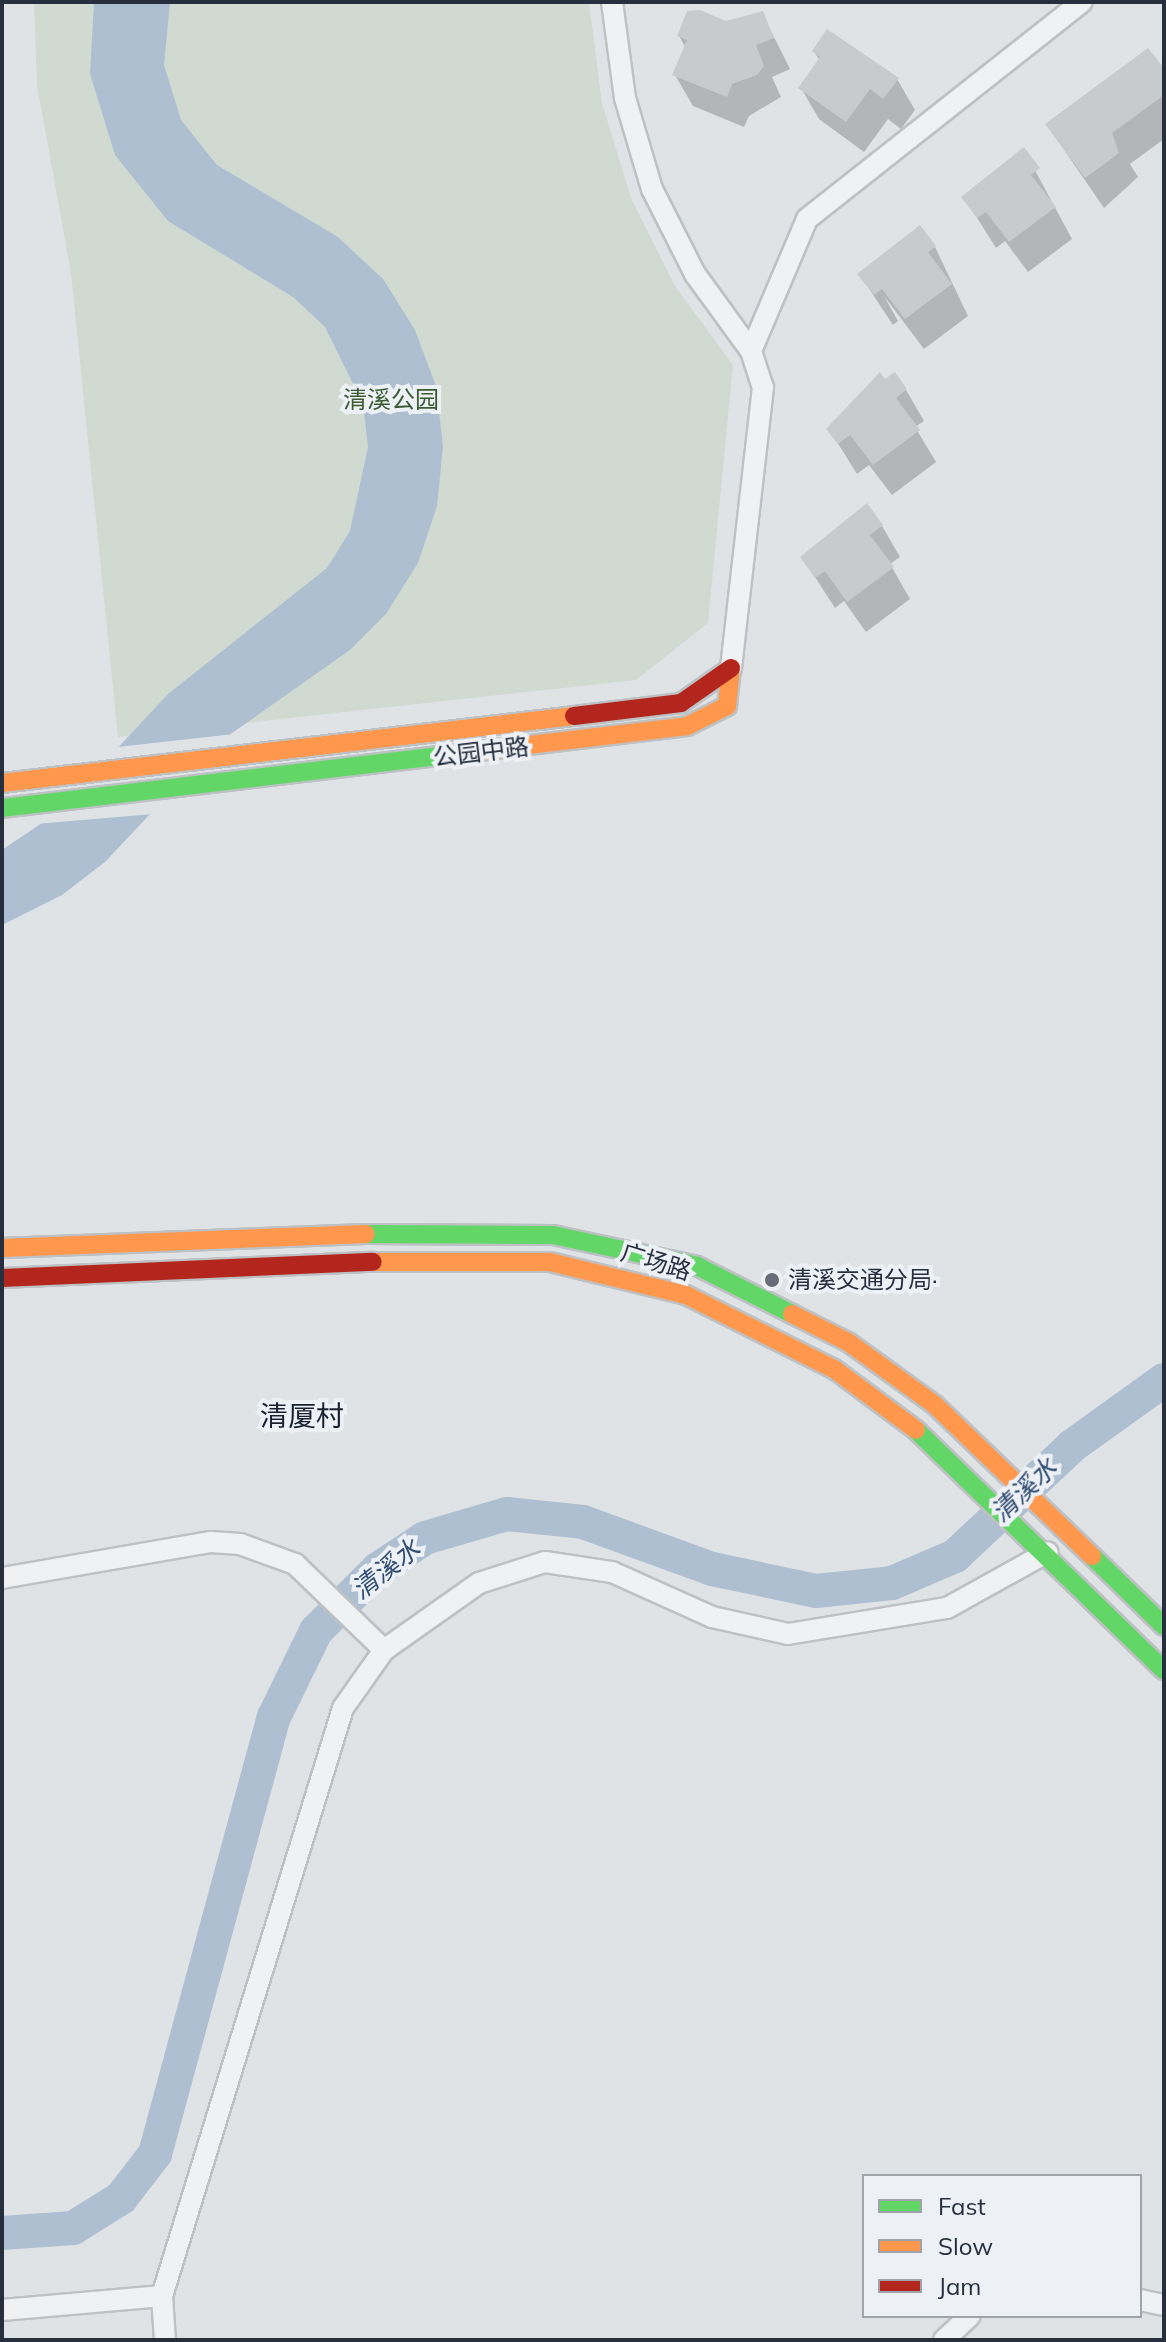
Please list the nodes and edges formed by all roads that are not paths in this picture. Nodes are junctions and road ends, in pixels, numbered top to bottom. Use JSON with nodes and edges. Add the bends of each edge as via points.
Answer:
{"nodes":[{"id":1,"x":612,"y":2,"type":"edge"},
{"id":2,"x":1082,"y":2,"type":"edge"},
{"id":3,"x":751,"y":351,"type":"junction"},
{"id":4,"x":731,"y":668,"type":"junction"},
{"id":5,"x":2,"y":783,"type":"edge"},
{"id":6,"x":2,"y":808,"type":"edge"},
{"id":7,"x":2,"y":1248,"type":"edge"},
{"id":8,"x":2,"y":1278,"type":"edge"},
{"id":9,"x":1046,"y":1550,"type":"junction"},
{"id":10,"x":2,"y":1578,"type":"edge"},
{"id":11,"x":1164,"y":1626,"type":"edge"},
{"id":12,"x":384,"y":1650,"type":"junction"},
{"id":13,"x":1164,"y":1670,"type":"edge"},
{"id":14,"x":162,"y":2296,"type":"junction"},
{"id":15,"x":1142,"y":2300,"type":"edge"},
{"id":16,"x":1164,"y":2305,"type":"edge"},
{"id":17,"x":2,"y":2310,"type":"edge"},
{"id":18,"x":968,"y":2318,"type":"edge"},
{"id":19,"x":165,"y":2340,"type":"edge"},
{"id":20,"x":944,"y":2340,"type":"edge"}],
"edges":[{"from":1,"to":3,"type":"street","name":"公园中路","via":[[625,98],[652,189],[695,274]]},
{"from":2,"to":3,"type":"street","via":[[807,219]]},
{"from":3,"to":4,"type":"street","name":"公园中路","via":[[763,387]]},
{"from":4,"to":5,"type":"street","name":"公园中路","via":[[681,703]]},
{"from":4,"to":6,"type":"street","name":"公园中路","via":[[727,706],[687,726]]},
{"from":7,"to":11,"type":"street","name":"广场路","via":[[459,1230],[631,1247],[773,1299],[848,1342],[991,1455]]},
{"from":8,"to":9,"type":"street","name":"广场路","via":[[461,1258],[623,1274],[700,1301],[834,1369],[969,1477]]},
{"from":9,"to":12,"type":"street","via":[[947,1608],[788,1634],[712,1617],[612,1572],[545,1562],[479,1583]]},
{"from":9,"to":13,"type":"street","name":"广场路"},
{"from":10,"to":12,"type":"street","via":[[211,1542],[268,1551],[317,1582]]},
{"from":12,"to":14,"type":"street","via":[[343,1708]]},
{"from":14,"to":17,"type":"street"},
{"from":14,"to":19,"type":"street"},
{"from":15,"to":16,"type":"street"},
{"from":18,"to":20,"type":"street"}]}
